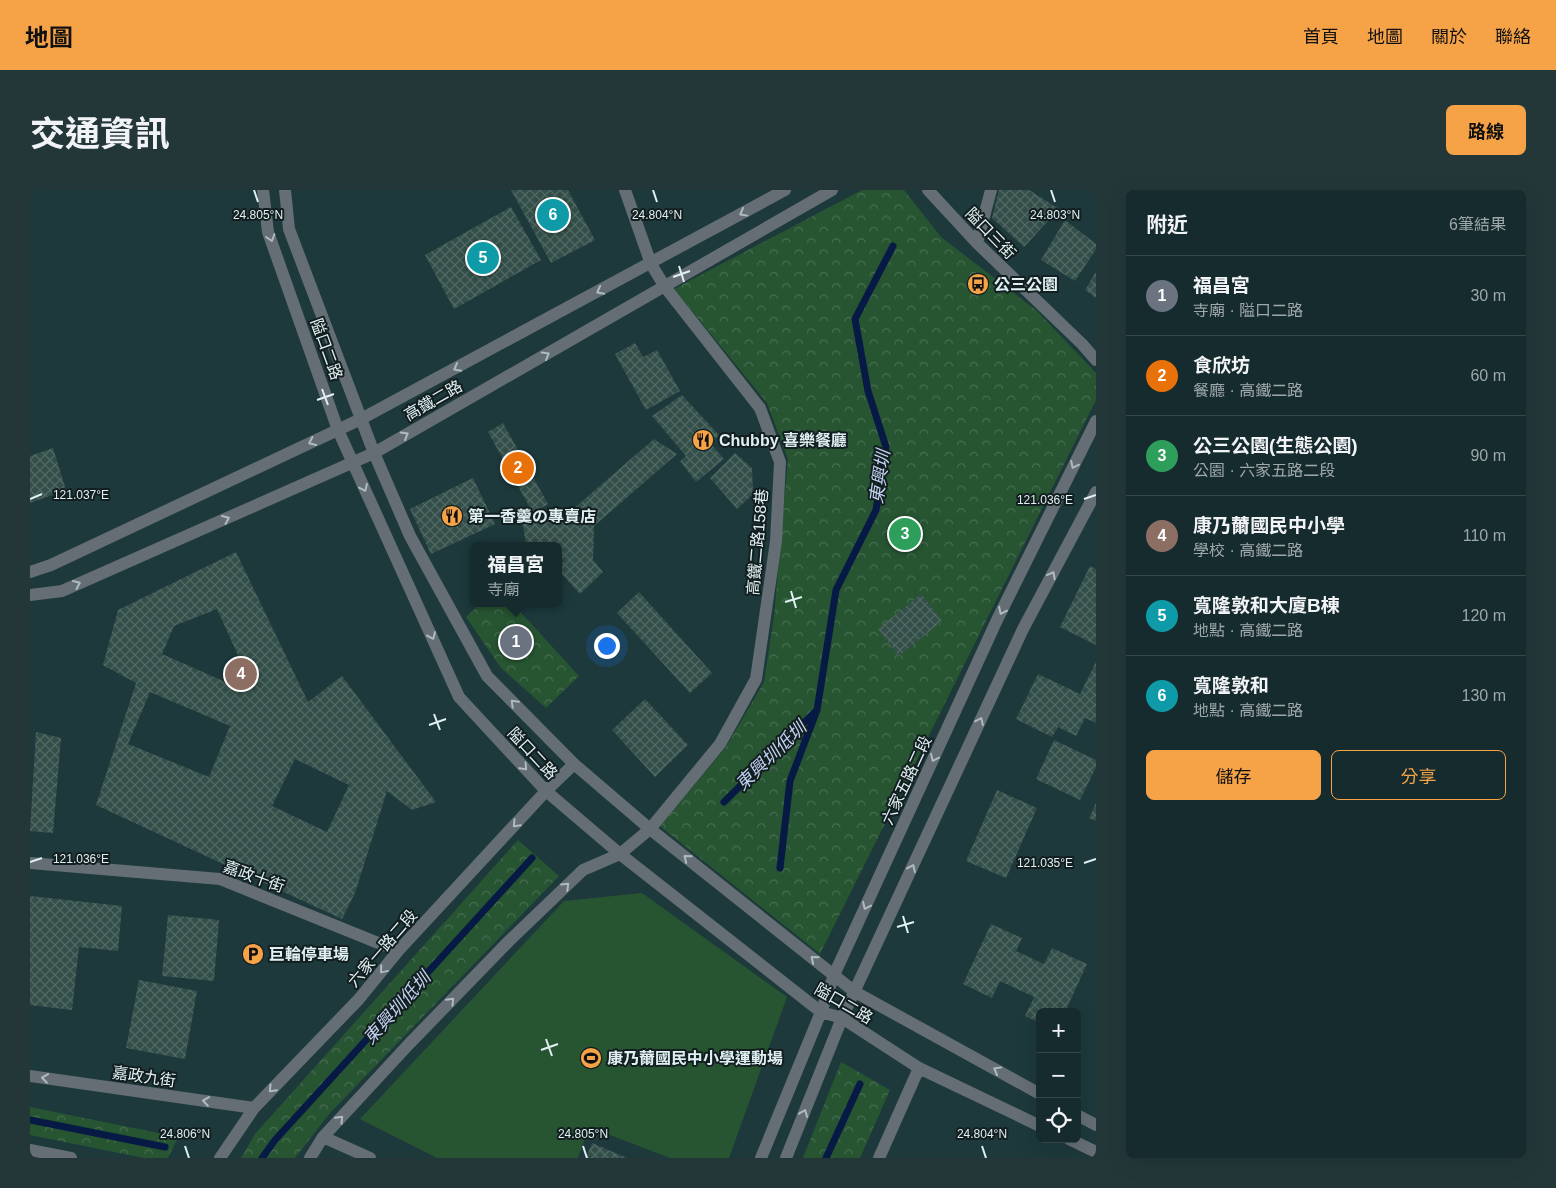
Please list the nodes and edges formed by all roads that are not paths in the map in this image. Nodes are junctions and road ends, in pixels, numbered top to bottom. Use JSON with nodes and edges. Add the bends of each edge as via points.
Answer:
{"nodes":[{"id":1,"x":263,"y":190,"type":"edge"},
{"id":2,"x":285,"y":190,"type":"edge"},
{"id":3,"x":625,"y":190,"type":"edge"},
{"id":4,"x":785,"y":190,"type":"edge"},
{"id":5,"x":832,"y":190,"type":"edge"},
{"id":6,"x":928,"y":190,"type":"edge"},
{"id":7,"x":990,"y":190,"type":"edge"},
{"id":8,"x":977,"y":243,"type":"junction"},
{"id":9,"x":651,"y":264,"type":"junction"},
{"id":10,"x":665,"y":287,"type":"junction"},
{"id":11,"x":1096,"y":360,"type":"edge"},
{"id":12,"x":361,"y":419,"type":"junction"},
{"id":13,"x":1096,"y":421,"type":"edge"},
{"id":14,"x":338,"y":430,"type":"junction"},
{"id":15,"x":374,"y":453,"type":"junction"},
{"id":16,"x":353,"y":463,"type":"junction"},
{"id":17,"x":1096,"y":492,"type":"edge"},
{"id":18,"x":30,"y":572,"type":"edge"},
{"id":19,"x":30,"y":596,"type":"edge"},
{"id":20,"x":574,"y":764,"type":"junction"},
{"id":21,"x":546,"y":791,"type":"junction"},
{"id":22,"x":650,"y":829,"type":"junction"},
{"id":23,"x":620,"y":854,"type":"junction"},
{"id":24,"x":30,"y":863,"type":"edge"},
{"id":25,"x":398,"y":951,"type":"junction"},
{"id":26,"x":834,"y":975,"type":"junction"},
{"id":27,"x":854,"y":992,"type":"junction"},
{"id":28,"x":821,"y":1012,"type":"junction"},
{"id":29,"x":842,"y":1018,"type":"junction"},
{"id":30,"x":919,"y":1068,"type":"junction"},
{"id":31,"x":30,"y":1076,"type":"edge"},
{"id":32,"x":1036,"y":1092,"type":"edge"},
{"id":33,"x":254,"y":1108,"type":"junction"},
{"id":34,"x":1081,"y":1116,"type":"edge"},
{"id":35,"x":1036,"y":1124,"type":"edge"},
{"id":36,"x":1096,"y":1125,"type":"edge"},
{"id":37,"x":323,"y":1137,"type":"junction"},
{"id":38,"x":1077,"y":1143,"type":"edge"},
{"id":39,"x":30,"y":1150,"type":"edge"},
{"id":40,"x":1096,"y":1153,"type":"edge"},
{"id":41,"x":72,"y":1158,"type":"edge"},
{"id":42,"x":220,"y":1158,"type":"edge"},
{"id":43,"x":310,"y":1158,"type":"edge"},
{"id":44,"x":370,"y":1158,"type":"edge"},
{"id":45,"x":761,"y":1158,"type":"edge"},
{"id":46,"x":786,"y":1158,"type":"edge"},
{"id":47,"x":879,"y":1158,"type":"edge"},
{"id":48,"x":1094,"y":1158,"type":"edge"}],
"edges":[{"from":1,"to":14,"type":"street","name":"隘口二路","one_way":true,"via":[[268,232]]},
{"from":2,"to":12,"type":"street","name":"隘口二路","via":[[289,229]]},
{"from":3,"to":9,"type":"street","name":"高鐵二路158巷"},
{"from":4,"to":9,"type":"street","name":"高鐵二路","one_way":true},
{"from":5,"to":10,"type":"street","name":"高鐵二路"},
{"from":6,"to":8,"type":"street","name":"隘口三街"},
{"from":7,"to":8,"type":"street"},
{"from":8,"to":11,"type":"street","name":"隘口三街"},
{"from":9,"to":10,"type":"street","name":"高鐵二路158巷"},
{"from":9,"to":12,"type":"street","name":"高鐵二路","one_way":true},
{"from":15,"to":10,"type":"street","name":"高鐵二路","one_way":true},
{"from":10,"to":22,"type":"street","name":"高鐵二路158巷","via":[[760,408],[780,462],[776,541],[756,679],[720,744]]},
{"from":12,"to":14,"type":"street","name":"高鐵二路"},
{"from":12,"to":15,"type":"street","name":"隘口二路"},
{"from":13,"to":26,"type":"street","name":"六家五路二段","one_way":true,"via":[[997,620]]},
{"from":14,"to":16,"type":"street","name":"隘口二路"},
{"from":14,"to":18,"type":"street","name":"高鐵二路","one_way":true},
{"from":15,"to":16,"type":"street","name":"高鐵二路"},
{"from":20,"to":15,"type":"street","name":"隘口二路","one_way":true,"via":[[487,676],[410,536]]},
{"from":19,"to":16,"type":"street","name":"高鐵二路","one_way":true,"via":[[62,591]]},
{"from":16,"to":21,"type":"street","name":"隘口二路","one_way":true,"via":[[459,697]]},
{"from":27,"to":17,"type":"street","one_way":true,"via":[[1023,629]]},
{"from":20,"to":21,"type":"street","name":"六家一路二段"},
{"from":20,"to":22,"type":"street","name":"隘口二路"},
{"from":21,"to":23,"type":"street","name":"隘口二路"},
{"from":21,"to":25,"type":"street","name":"六家一路二段","one_way":true},
{"from":22,"to":23,"type":"street"},
{"from":26,"to":22,"type":"street","name":"隘口二路","one_way":true},
{"from":23,"to":28,"type":"street","name":"隘口二路"},
{"from":37,"to":23,"type":"street","one_way":true,"via":[[495,955],[583,870]]},
{"from":24,"to":25,"type":"street","name":"嘉政十街","via":[[220,879]]},
{"from":25,"to":33,"type":"street","name":"六家一路二段","one_way":true,"via":[[358,999]]},
{"from":26,"to":27,"type":"street","name":"隘口二路"},
{"from":26,"to":28,"type":"street","name":"六家五路二段"},
{"from":27,"to":29,"type":"street"},
{"from":32,"to":27,"type":"street","name":"隘口二路","one_way":true},
{"from":28,"to":29,"type":"street","name":"隘口二路"},
{"from":28,"to":45,"type":"street","name":"六家五路二段"},
{"from":29,"to":30,"type":"street","name":"隘口二路"},
{"from":46,"to":29,"type":"street","one_way":true},
{"from":30,"to":35,"type":"street","name":"隘口二路"},
{"from":30,"to":47,"type":"street"},
{"from":33,"to":31,"type":"street","name":"嘉政九街","one_way":true},
{"from":33,"to":42,"type":"street","name":"六家一路二段"},
{"from":34,"to":36,"type":"street"},
{"from":37,"to":43,"type":"street"},
{"from":37,"to":44,"type":"street"},
{"from":38,"to":40,"type":"street"},
{"from":39,"to":41,"type":"street"},
{"from":40,"to":48,"type":"street"}]}
